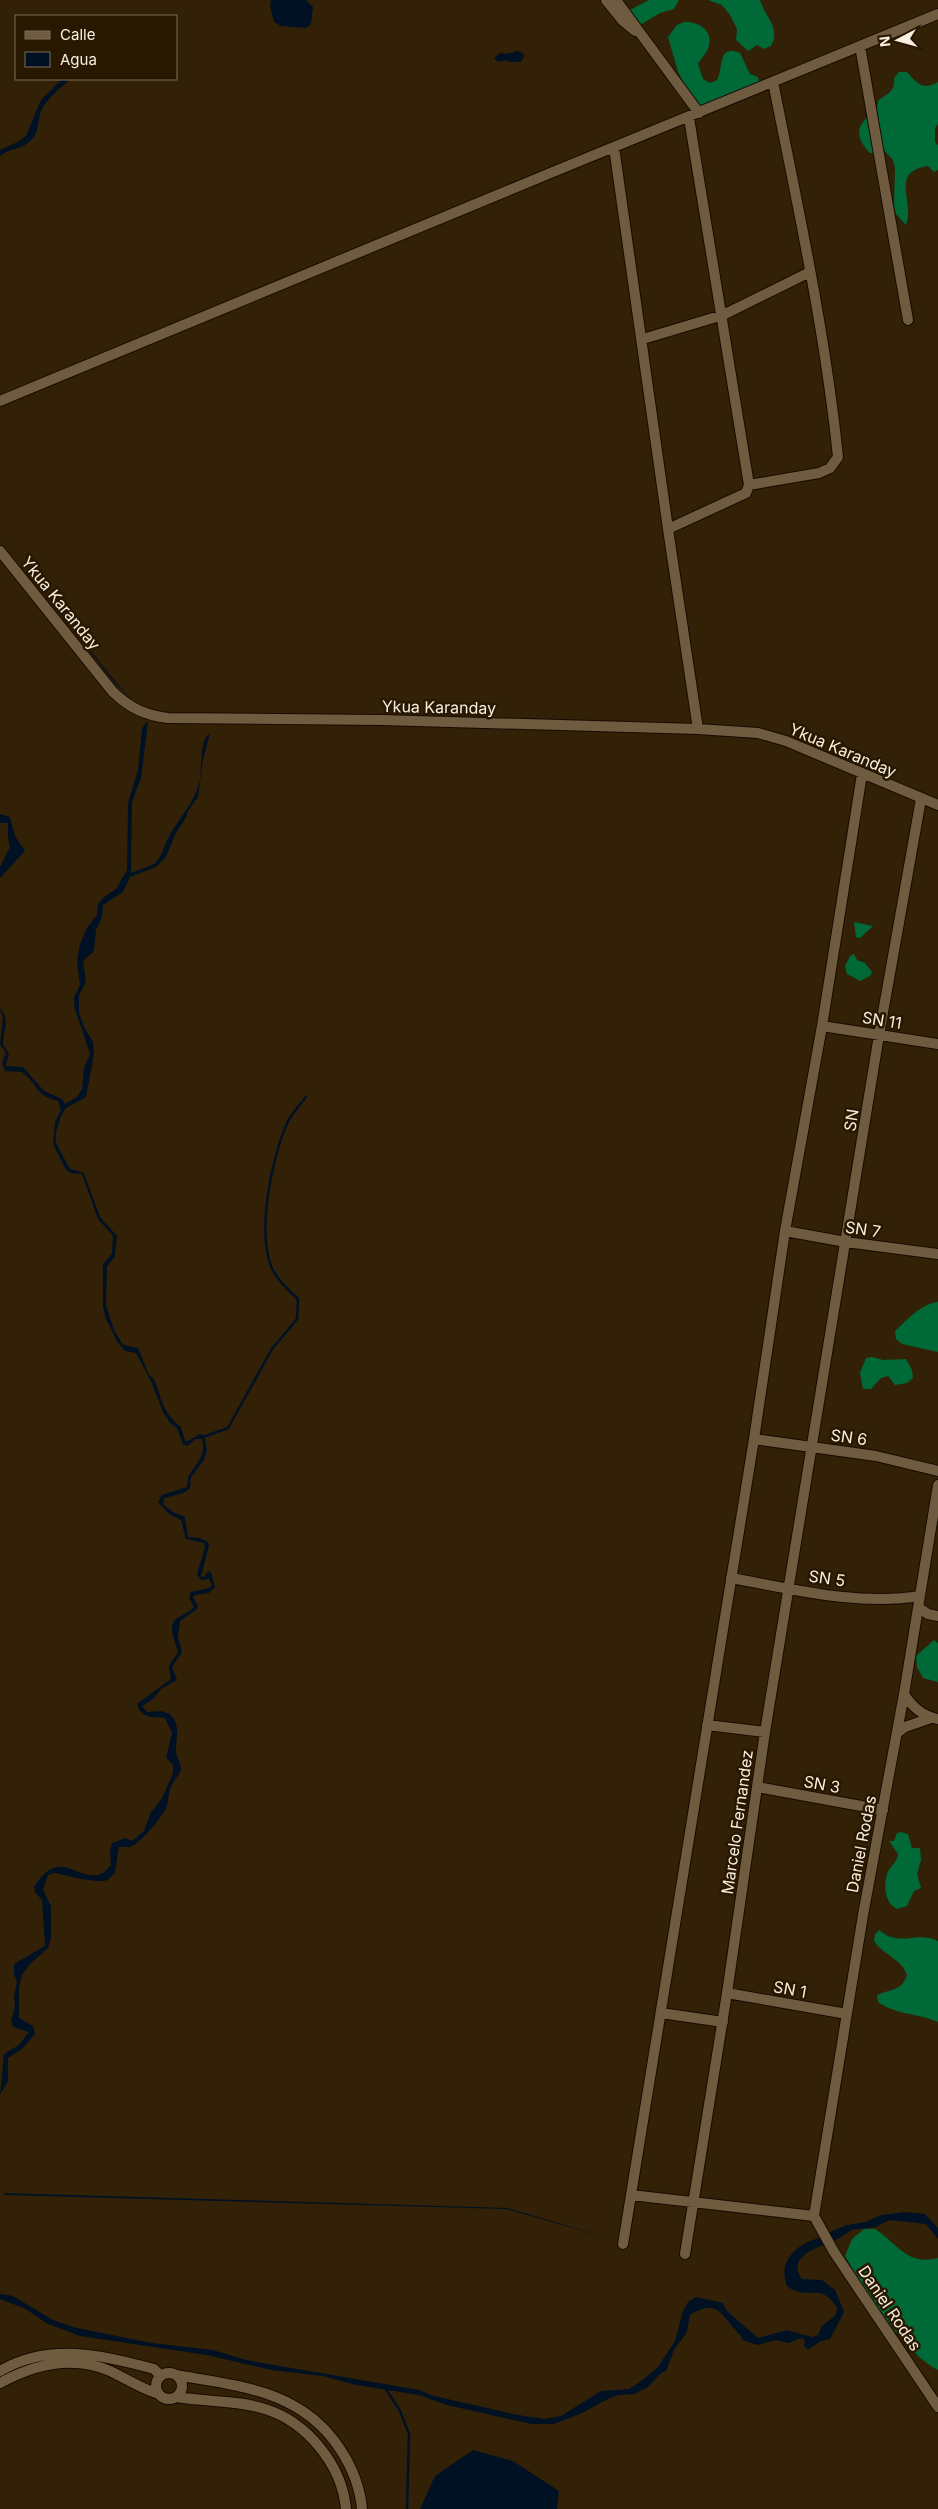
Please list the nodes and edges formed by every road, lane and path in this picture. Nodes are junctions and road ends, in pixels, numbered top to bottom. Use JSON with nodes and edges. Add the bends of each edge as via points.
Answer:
{"nodes":[{"id":1,"x":606,"y":0,"type":"edge"},
{"id":2,"x":616,"y":0,"type":"edge"},
{"id":3,"x":938,"y":14,"type":"edge"},
{"id":4,"x":644,"y":36,"type":"junction"},
{"id":5,"x":860,"y":46,"type":"junction"},
{"id":6,"x":773,"y":82,"type":"junction"},
{"id":7,"x":699,"y":113,"type":"junction"},
{"id":8,"x":689,"y":118,"type":"junction"},
{"id":9,"x":614,"y":147,"type":"junction"},
{"id":10,"x":810,"y":272,"type":"junction"},
{"id":11,"x":723,"y":315,"type":"junction"},
{"id":12,"x":908,"y":320,"type":"dead end"},
{"id":13,"x":643,"y":339,"type":"junction"},
{"id":14,"x":0,"y":401,"type":"edge"},
{"id":15,"x":749,"y":485,"type":"junction"},
{"id":16,"x":668,"y":529,"type":"junction"},
{"id":17,"x":0,"y":550,"type":"edge"},
{"id":18,"x":698,"y":728,"type":"junction"},
{"id":19,"x":862,"y":774,"type":"junction"},
{"id":20,"x":921,"y":799,"type":"junction"},
{"id":21,"x":938,"y":805,"type":"edge"},
{"id":22,"x":822,"y":1026,"type":"junction"},
{"id":23,"x":879,"y":1036,"type":"junction"},
{"id":24,"x":938,"y":1044,"type":"edge"},
{"id":25,"x":785,"y":1231,"type":"junction"},
{"id":26,"x":846,"y":1242,"type":"junction"},
{"id":27,"x":938,"y":1254,"type":"edge"},
{"id":28,"x":754,"y":1439,"type":"junction"},
{"id":29,"x":813,"y":1447,"type":"junction"},
{"id":30,"x":938,"y":1471,"type":"edge"},
{"id":31,"x":938,"y":1485,"type":"edge"},
{"id":32,"x":936,"y":1506,"type":"edge"},
{"id":33,"x":731,"y":1578,"type":"junction"},
{"id":34,"x":790,"y":1588,"type":"junction"},
{"id":35,"x":920,"y":1596,"type":"junction"},
{"id":36,"x":918,"y":1608,"type":"junction"},
{"id":37,"x":938,"y":1616,"type":"edge"},
{"id":38,"x":904,"y":1694,"type":"junction"},
{"id":39,"x":935,"y":1718,"type":"edge"},
{"id":40,"x":707,"y":1724,"type":"junction"},
{"id":41,"x":765,"y":1732,"type":"junction"},
{"id":42,"x":898,"y":1733,"type":"junction"},
{"id":43,"x":756,"y":1787,"type":"junction"},
{"id":44,"x":883,"y":1810,"type":"junction"},
{"id":45,"x":727,"y":1993,"type":"junction"},
{"id":46,"x":661,"y":2012,"type":"junction"},
{"id":47,"x":847,"y":2014,"type":"junction"},
{"id":48,"x":722,"y":2022,"type":"junction"},
{"id":49,"x":631,"y":2195,"type":"junction"},
{"id":50,"x":693,"y":2202,"type":"junction"},
{"id":51,"x":814,"y":2212,"type":"junction"},
{"id":52,"x":623,"y":2244,"type":"dead end"},
{"id":53,"x":685,"y":2254,"type":"dead end"},
{"id":54,"x":0,"y":2371,"type":"edge"},
{"id":55,"x":176,"y":2375,"type":"junction"},
{"id":56,"x":161,"y":2376,"type":"junction"},
{"id":57,"x":0,"y":2383,"type":"edge"},
{"id":58,"x":159,"y":2394,"type":"junction"},
{"id":59,"x":177,"y":2397,"type":"junction"},
{"id":60,"x":938,"y":2406,"type":"edge"},
{"id":61,"x":346,"y":2509,"type":"edge"},
{"id":62,"x":362,"y":2509,"type":"edge"}],
"edges":[{"from":1,"to":4,"type":"street","via":[[623,21]]},
{"from":2,"to":4,"type":"street"},
{"from":3,"to":5,"type":"street"},
{"from":4,"to":7,"type":"street"},
{"from":5,"to":6,"type":"street"},
{"from":5,"to":12,"type":"street"},
{"from":6,"to":7,"type":"street"},
{"from":6,"to":10,"type":"street"},
{"from":7,"to":8,"type":"street"},
{"from":8,"to":9,"type":"street"},
{"from":8,"to":11,"type":"street"},
{"from":9,"to":13,"type":"street"},
{"from":9,"to":14,"type":"street"},
{"from":10,"to":11,"type":"street"},
{"from":10,"to":15,"type":"street","via":[[831,389],[838,457],[830,468],[819,473]]},
{"from":11,"to":13,"type":"street"},
{"from":11,"to":15,"type":"street"},
{"from":13,"to":16,"type":"street"},
{"from":15,"to":16,"type":"street","via":[[746,493]]},
{"from":16,"to":18,"type":"street"},
{"from":17,"to":18,"type":"street","name":"Ykua Karanday","via":[[113,692],[147,715],[168,718]]},
{"from":18,"to":19,"type":"street","name":"Ykua Karanday","via":[[775,737]]},
{"from":19,"to":20,"type":"street","name":"Ykua Karanday"},
{"from":19,"to":22,"type":"street"},
{"from":20,"to":21,"type":"street","name":"Ykua Karanday"},
{"from":20,"to":23,"type":"street","name":"SN"},
{"from":22,"to":23,"type":"street","name":"SN 11"},
{"from":22,"to":25,"type":"street"},
{"from":23,"to":24,"type":"street","name":"SN 11"},
{"from":23,"to":26,"type":"street","name":"SN"},
{"from":25,"to":26,"type":"street","name":"SN 7"},
{"from":25,"to":28,"type":"street"},
{"from":26,"to":27,"type":"street","name":"SN 7"},
{"from":26,"to":29,"type":"street","name":"SN"},
{"from":28,"to":29,"type":"street","name":"SN 6"},
{"from":28,"to":33,"type":"street"},
{"from":29,"to":30,"type":"street","name":"SN 6","via":[[876,1456]]},
{"from":29,"to":34,"type":"street","name":"Marcelo Fernandez"},
{"from":31,"to":32,"type":"street","name":"Daniel Rodas"},
{"from":32,"to":35,"type":"street","name":"Daniel Rodas"},
{"from":33,"to":34,"type":"street","name":"SN 5"},
{"from":33,"to":40,"type":"street"},
{"from":34,"to":35,"type":"street","name":"SN 5","via":[[868,1599]]},
{"from":34,"to":41,"type":"street","name":"Marcelo Fernandez"},
{"from":35,"to":36,"type":"street","name":"Daniel Rodas"},
{"from":36,"to":37,"type":"street"},
{"from":36,"to":38,"type":"street","name":"Daniel Rodas"},
{"from":38,"to":39,"type":"street","via":[[915,1708]]},
{"from":38,"to":42,"type":"street","name":"Daniel Rodas"},
{"from":39,"to":42,"type":"street","via":[[905,1727]]},
{"from":40,"to":41,"type":"street"},
{"from":40,"to":46,"type":"street"},
{"from":41,"to":43,"type":"street","name":"Marcelo Fernandez"},
{"from":42,"to":44,"type":"street","name":"Daniel Rodas"},
{"from":43,"to":44,"type":"street","name":"SN 3"},
{"from":43,"to":45,"type":"street","name":"Marcelo Fernandez"},
{"from":44,"to":47,"type":"street","name":"Daniel Rodas"},
{"from":45,"to":47,"type":"street","name":"SN 1"},
{"from":45,"to":48,"type":"street","name":"Marcelo Fernandez"},
{"from":46,"to":48,"type":"street"},
{"from":46,"to":49,"type":"street"},
{"from":47,"to":51,"type":"street","name":"Daniel Rodas"},
{"from":48,"to":50,"type":"street","name":"Marcelo Fernandez"},
{"from":49,"to":50,"type":"street"},
{"from":49,"to":52,"type":"street"},
{"from":50,"to":51,"type":"street"},
{"from":50,"to":53,"type":"street","name":"Marcelo Fernandez"},
{"from":51,"to":60,"type":"street","name":"Daniel Rodas","via":[[834,2252]]},
{"from":54,"to":56,"type":"street","via":[[47,2355],[79,2353],[154,2369]]},
{"from":55,"to":56,"type":"street","via":[[168,2373]]},
{"from":55,"to":59,"type":"street","via":[[182,2386]]},
{"from":55,"to":62,"type":"street","via":[[260,2392],[288,2401],[303,2410],[326,2429],[347,2459],[359,2488]]},
{"from":56,"to":58,"type":"street","via":[[156,2387]]},
{"from":57,"to":58,"type":"street","via":[[41,2365],[78,2364],[101,2367],[144,2390]]},
{"from":58,"to":59,"type":"street","via":[[166,2399]]},
{"from":59,"to":61,"type":"street","via":[[239,2403],[266,2409],[294,2423],[314,2440],[333,2467]]}]}
